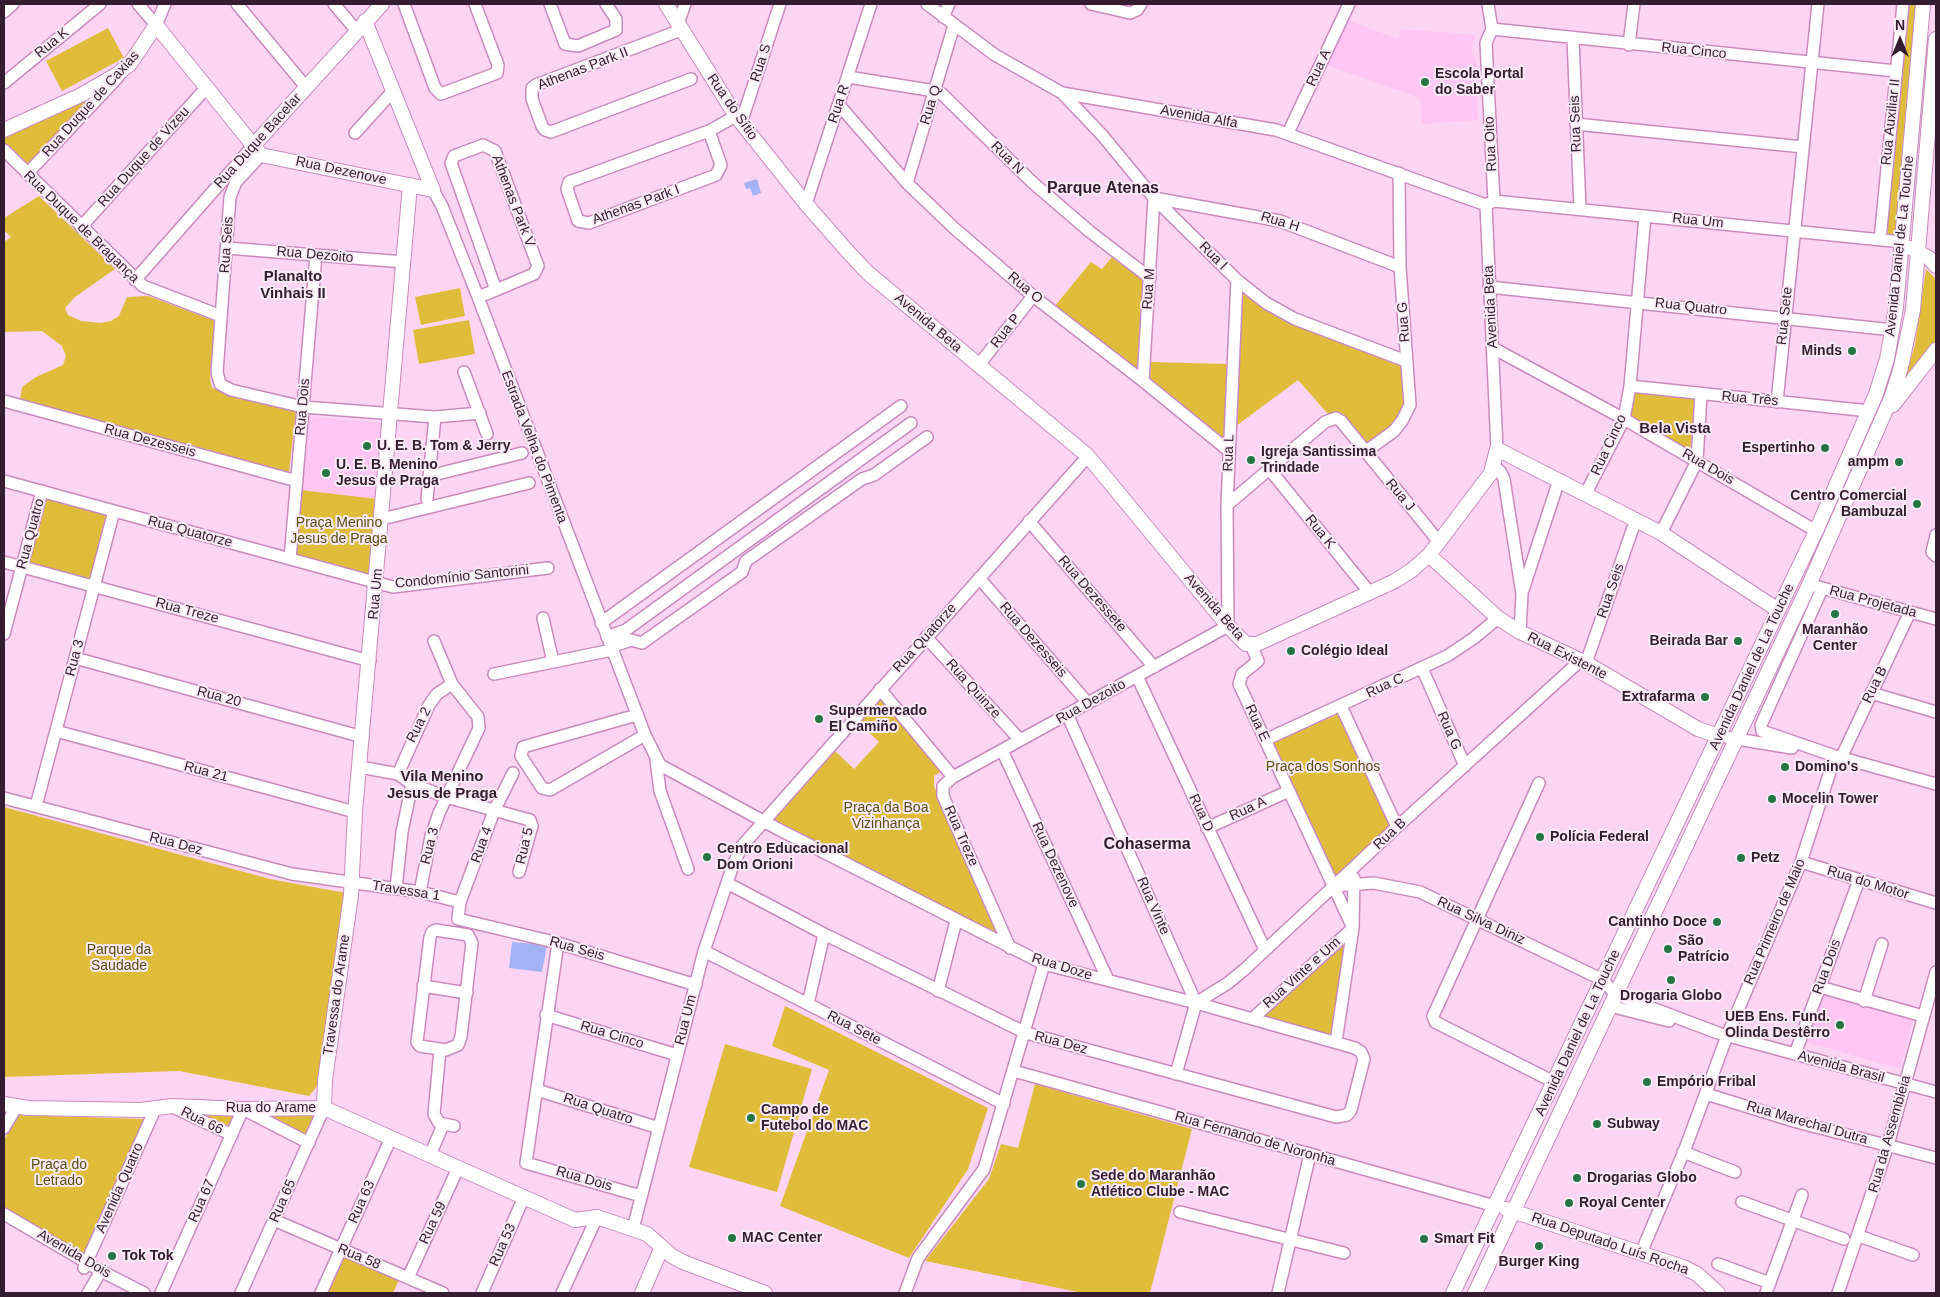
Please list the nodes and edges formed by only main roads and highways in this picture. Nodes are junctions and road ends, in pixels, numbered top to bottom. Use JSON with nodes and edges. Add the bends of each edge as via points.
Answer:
{"nodes":[{"id":1,"x":382,"y":4,"type":"edge"},
{"id":2,"x":666,"y":4,"type":"edge"},
{"id":3,"x":1923,"y":4,"type":"edge"},
{"id":4,"x":361,"y":26,"type":"junction"},
{"id":5,"x":1936,"y":39,"type":"edge"},
{"id":6,"x":4,"y":130,"type":"edge"},
{"id":7,"x":257,"y":150,"type":"junction"},
{"id":8,"x":410,"y":185,"type":"junction"},
{"id":9,"x":433,"y":190,"type":"joint"},
{"id":10,"x":806,"y":204,"type":"joint"},
{"id":11,"x":1902,"y":242,"type":"junction"},
{"id":12,"x":1928,"y":258,"type":"edge"},
{"id":13,"x":1900,"y":260,"type":"junction"},
{"id":14,"x":1936,"y":350,"type":"edge"},
{"id":15,"x":1883,"y":418,"type":"junction"},
{"id":16,"x":1429,"y":555,"type":"junction"},
{"id":17,"x":1778,"y":610,"type":"junction"},
{"id":18,"x":1719,"y":736,"type":"junction"},
{"id":19,"x":350,"y":882,"type":"joint"},
{"id":20,"x":1595,"y":997,"type":"junction"},
{"id":21,"x":1613,"y":1000,"type":"junction"},
{"id":22,"x":10,"y":1105,"type":"edge"},
{"id":23,"x":324,"y":1108,"type":"junction"},
{"id":24,"x":1495,"y":1206,"type":"junction"},
{"id":25,"x":1514,"y":1212,"type":"junction"},
{"id":26,"x":662,"y":1248,"type":"junction"},
{"id":27,"x":642,"y":1293,"type":"edge"},
{"id":28,"x":765,"y":1293,"type":"edge"},
{"id":29,"x":1453,"y":1293,"type":"edge"},
{"id":30,"x":1475,"y":1293,"type":"edge"},
{"id":31,"x":1718,"y":1293,"type":"edge"}],
"edges":[{"from":1,"to":4,"type":"main road","name":"Rua Duque Bacelar"},
{"from":2,"to":10,"type":"main road","name":"Rua do Sítio","via":[[738,120]]},
{"from":3,"to":11,"type":"main road","name":"Avenida Daniel de La Touche"},
{"from":4,"to":7,"type":"main road","name":"Rua Duque Bacelar","via":[[306,87]]},
{"from":4,"to":9,"type":"main road","name":"Estrada Velha do Pimenta","via":[[393,91]]},
{"from":5,"to":12,"type":"main road","name":"Avenida Daniel de La Touche","via":[[1920,225]]},
{"from":6,"to":7,"type":"main road","name":"Rua Duque de Caxias","via":[[87,92],[130,64],[156,25]]},
{"from":7,"to":8,"type":"main road","name":"Rua Dezenove"},
{"from":8,"to":9,"type":"main road","name":"Rua Dezenove"},
{"from":8,"to":19,"type":"main road","name":"Rua Um","via":[[391,414],[389,518],[377,583]]},
{"from":10,"to":16,"type":"main road","name":"Avenida Beta","via":[[868,273],[1088,456],[1243,642],[1251,645],[1370,593],[1404,576]]},
{"from":11,"to":12,"type":"main road"},
{"from":11,"to":13,"type":"main road","name":"Avenida Daniel de La Touche"},
{"from":12,"to":13,"type":"main road","via":[[1911,252]]},
{"from":12,"to":15,"type":"main road","name":"Avenida Daniel de La Touche","via":[[1901,367]]},
{"from":13,"to":17,"type":"main road","name":"Avenida Daniel de La Touche","via":[[1893,330],[1869,411]]},
{"from":14,"to":15,"type":"main road"},
{"from":15,"to":21,"type":"main road","name":"Avenida Daniel de La Touche","via":[[1815,587],[1736,739]]},
{"from":16,"to":17,"type":"main road","name":"Avenida Beta","via":[[1494,467],[1497,449],[1661,533]]},
{"from":16,"to":18,"type":"main road","name":"Rua Existente","via":[[1498,618],[1520,632],[1583,662],[1698,729]]},
{"from":17,"to":18,"type":"main road","name":"Avenida Daniel de La Touche"},
{"from":18,"to":20,"type":"main road","name":"Avenida Daniel de La Touche"},
{"from":19,"to":23,"type":"main road","name":"Travessa do Arame"},
{"from":20,"to":21,"type":"main road"},
{"from":20,"to":24,"type":"main road","name":"Avenida Daniel de La Touche"},
{"from":21,"to":25,"type":"main road","name":"Avenida Daniel de La Touche"},
{"from":22,"to":23,"type":"main road","name":"Rua do Arame","via":[[149,1112],[172,1106]]},
{"from":23,"to":26,"type":"main road","name":"Rua do Arame","via":[[574,1220],[633,1229],[651,1236]]},
{"from":24,"to":25,"type":"main road","name":"Rua Deputado Luís Rocha"},
{"from":24,"to":29,"type":"main road","name":"Avenida Daniel de La Touche"},
{"from":25,"to":30,"type":"main road","name":"Avenida Daniel de La Touche"},
{"from":25,"to":31,"type":"main road","name":"Rua Deputado Luís Rocha","via":[[1697,1274]]},
{"from":26,"to":27,"type":"main road"},
{"from":26,"to":28,"type":"main road","via":[[689,1265]]}]}
